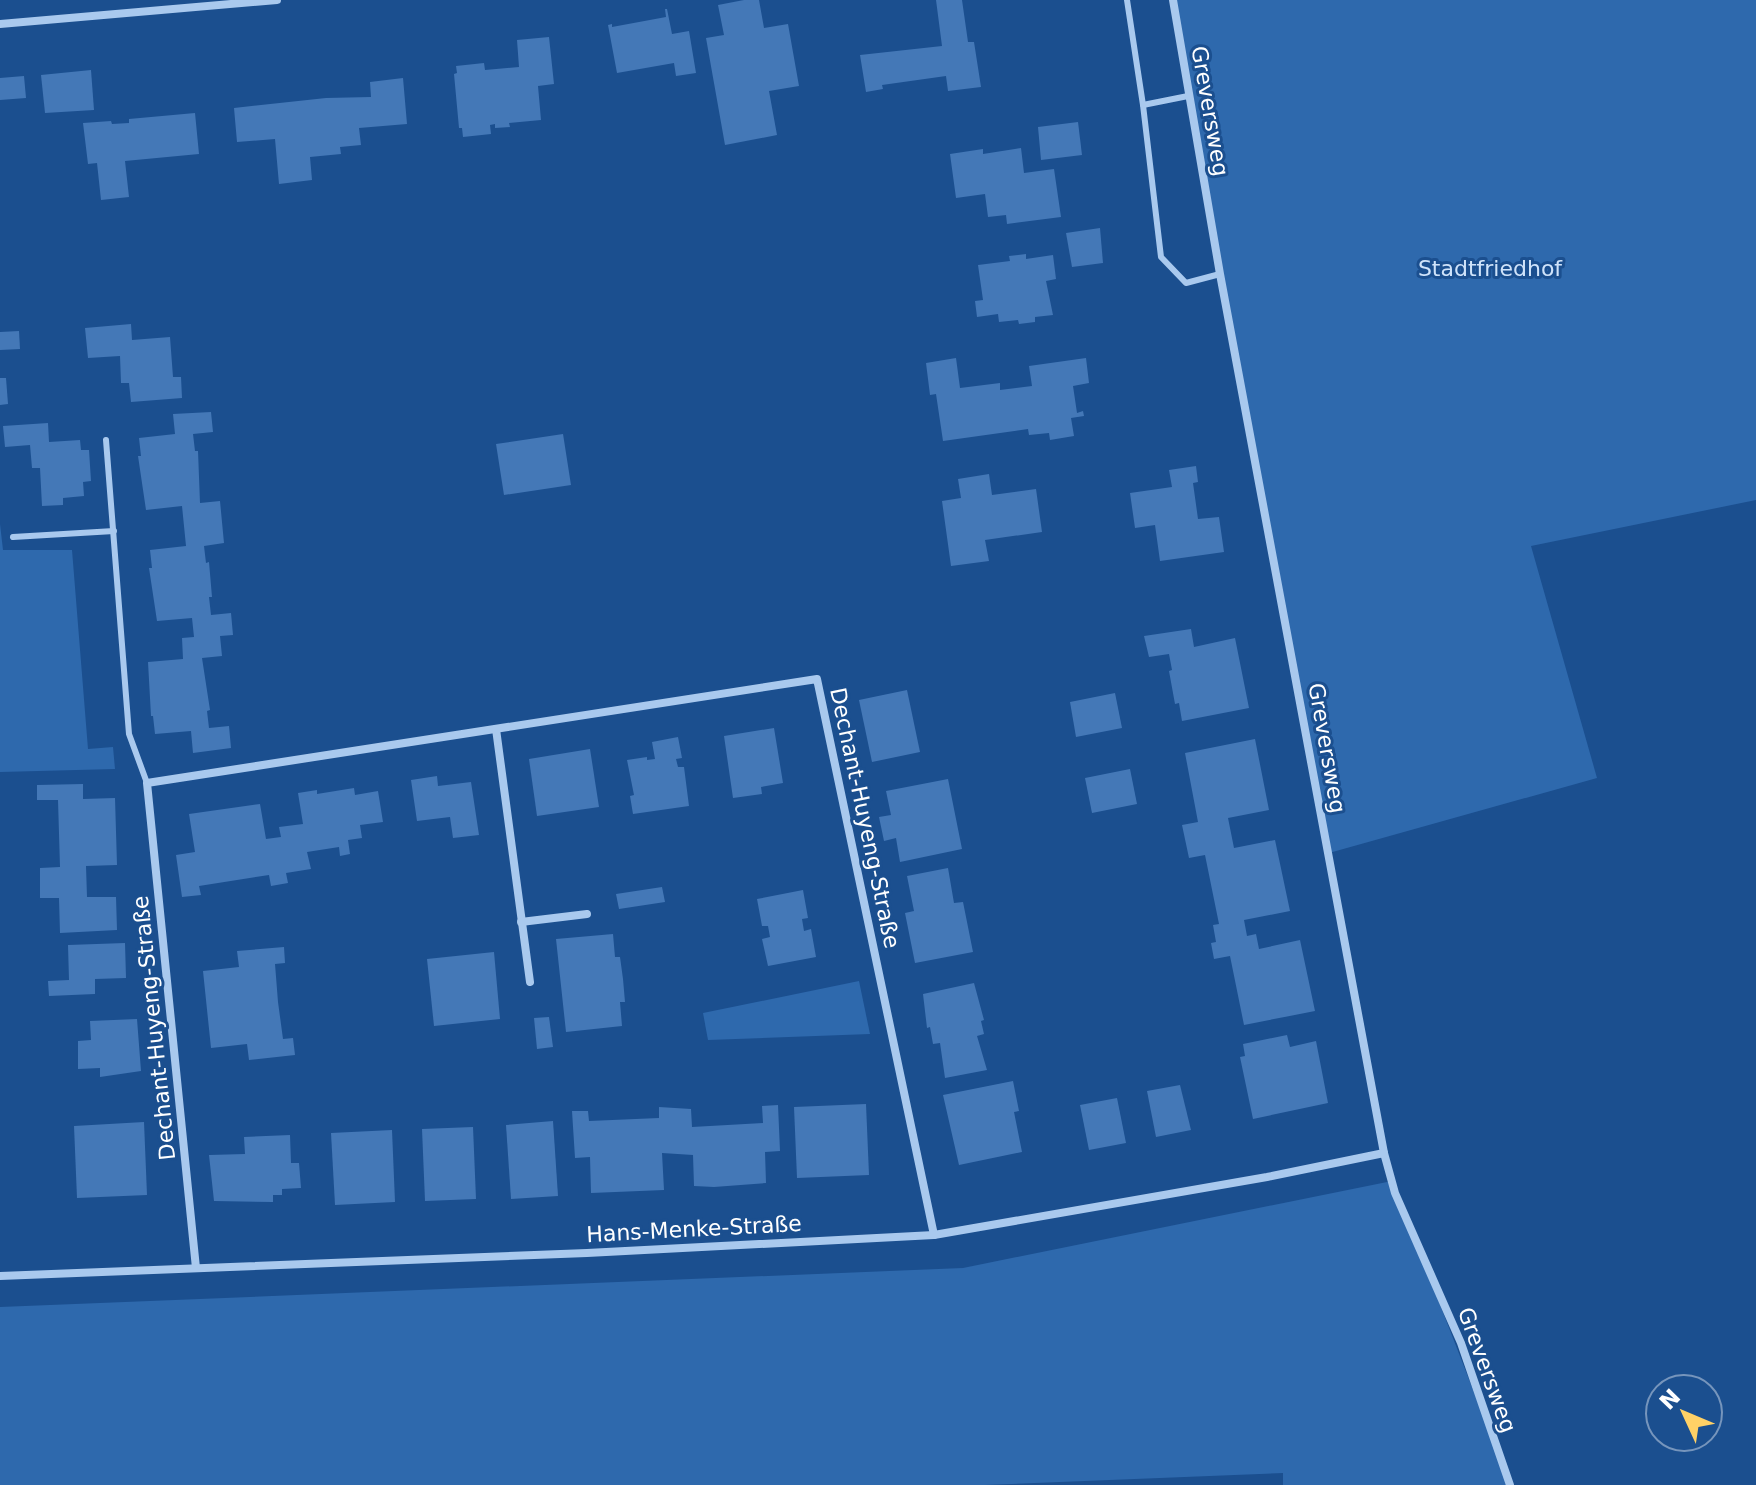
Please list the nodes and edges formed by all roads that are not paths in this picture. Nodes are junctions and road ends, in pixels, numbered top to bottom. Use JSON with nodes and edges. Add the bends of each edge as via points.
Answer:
{"nodes":[{"id":1,"x":277,"y":0,"type":"edge"},
{"id":2,"x":1127,"y":0,"type":"edge"},
{"id":3,"x":1173,"y":0,"type":"edge"},
{"id":4,"x":0,"y":24,"type":"edge"},
{"id":5,"x":1188,"y":96,"type":"junction"},
{"id":6,"x":1143,"y":105,"type":"junction"},
{"id":7,"x":1220,"y":274,"type":"junction"},
{"id":8,"x":106,"y":440,"type":"dead end"},
{"id":9,"x":114,"y":531,"type":"junction"},
{"id":10,"x":13,"y":537,"type":"dead end"},
{"id":11,"x":496,"y":729,"type":"junction"},
{"id":12,"x":147,"y":783,"type":"junction"},
{"id":13,"x":587,"y":914,"type":"dead end"},
{"id":14,"x":521,"y":922,"type":"junction"},
{"id":15,"x":530,"y":982,"type":"dead end"},
{"id":16,"x":1384,"y":1153,"type":"junction"},
{"id":17,"x":934,"y":1235,"type":"junction"},
{"id":18,"x":196,"y":1268,"type":"junction"},
{"id":19,"x":0,"y":1276,"type":"edge"},
{"id":20,"x":1510,"y":1485,"type":"edge"}],
"edges":[{"from":1,"to":4,"type":"street"},
{"from":2,"to":6,"type":"lane"},
{"from":3,"to":5,"type":"street","name":"Greversweg"},
{"from":5,"to":6,"type":"lane"},
{"from":5,"to":7,"type":"street","name":"Greversweg"},
{"from":6,"to":7,"type":"lane","via":[[1161,257],[1186,283]]},
{"from":7,"to":16,"type":"street","name":"Greversweg"},
{"from":8,"to":9,"type":"lane","name":"Dechant-Huyeng-Straße"},
{"from":9,"to":10,"type":"lane"},
{"from":9,"to":12,"type":"lane","name":"Dechant-Huyeng-Straße","via":[[129,734]]},
{"from":11,"to":12,"type":"street","name":"Dechant-Huyeng-Straße"},
{"from":11,"to":14,"type":"street"},
{"from":11,"to":17,"type":"street","name":"Dechant-Huyeng-Straße","via":[[817,679]]},
{"from":12,"to":18,"type":"street","name":"Dechant-Huyeng-Straße"},
{"from":13,"to":14,"type":"street"},
{"from":14,"to":15,"type":"street"},
{"from":16,"to":17,"type":"street","name":"Hans-Menke-Straße"},
{"from":16,"to":20,"type":"street","name":"Greversweg","via":[[1395,1193],[1461,1343]]},
{"from":17,"to":18,"type":"street","name":"Hans-Menke-Straße"},
{"from":18,"to":19,"type":"street","name":"Hans-Menke-Straße"}]}
